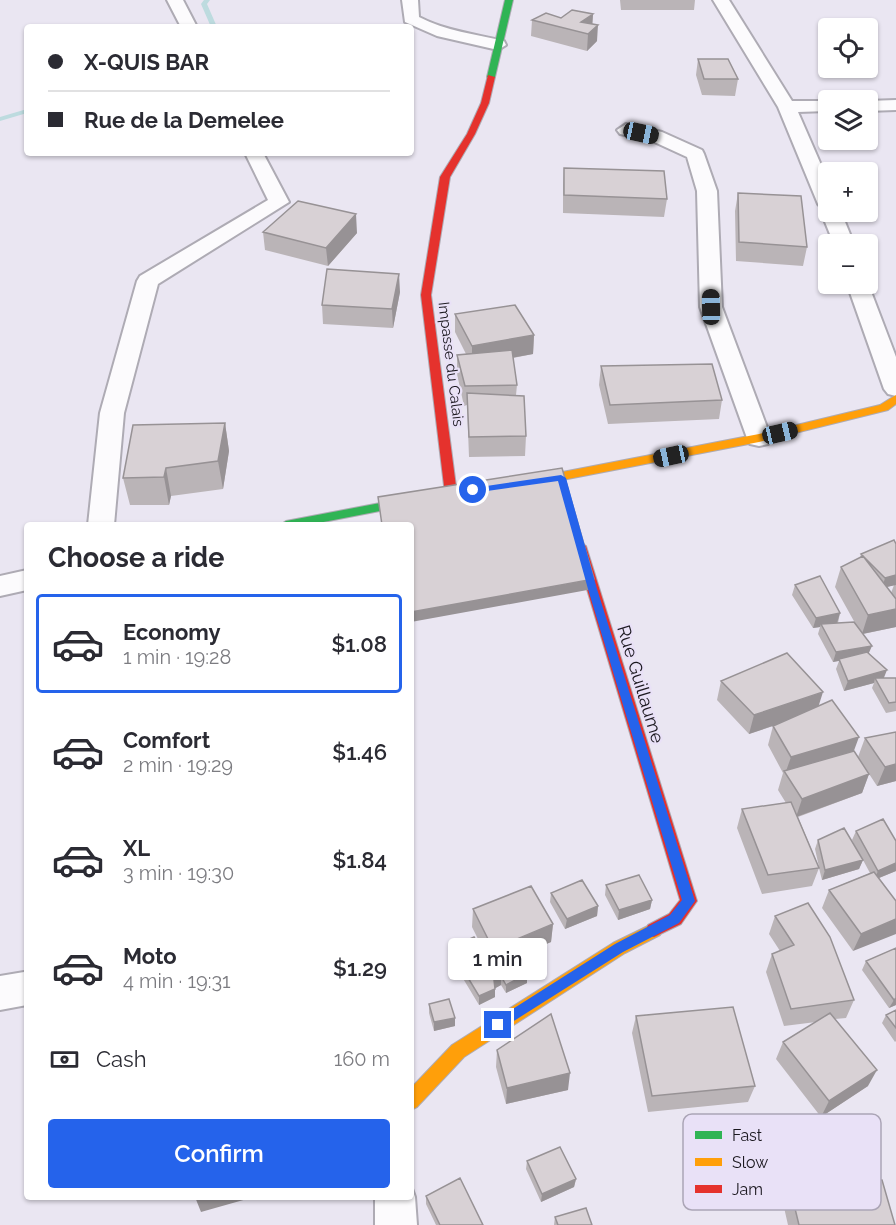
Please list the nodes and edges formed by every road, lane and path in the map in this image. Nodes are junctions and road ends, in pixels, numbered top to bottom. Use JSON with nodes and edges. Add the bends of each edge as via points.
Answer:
{"nodes":[{"id":1,"x":175,"y":0,"type":"edge"},
{"id":2,"x":410,"y":0,"type":"edge"},
{"id":3,"x":509,"y":0,"type":"edge"},
{"id":4,"x":722,"y":0,"type":"edge"},
{"id":5,"x":187,"y":24,"type":"edge"},
{"id":6,"x":498,"y":45,"type":"junction"},
{"id":7,"x":896,"y":105,"type":"edge"},
{"id":8,"x":818,"y":106,"type":"edge"},
{"id":9,"x":878,"y":106,"type":"edge"},
{"id":10,"x":787,"y":107,"type":"junction"},
{"id":11,"x":626,"y":130,"type":"dead end"},
{"id":12,"x":256,"y":156,"type":"edge"},
{"id":13,"x":818,"y":180,"type":"edge"},
{"id":14,"x":864,"y":294,"type":"edge"},
{"id":15,"x":885,"y":326,"type":"edge"},
{"id":16,"x":896,"y":389,"type":"edge"},
{"id":17,"x":896,"y":398,"type":"edge"},
{"id":18,"x":759,"y":438,"type":"junction"},
{"id":19,"x":506,"y":486,"type":"edge"},
{"id":20,"x":101,"y":522,"type":"edge"},
{"id":21,"x":302,"y":522,"type":"edge"},
{"id":22,"x":577,"y":534,"type":"edge"},
{"id":23,"x":24,"y":581,"type":"edge"},
{"id":24,"x":0,"y":586,"type":"edge"},
{"id":25,"x":414,"y":1098,"type":"edge"},
{"id":26,"x":395,"y":1200,"type":"edge"},
{"id":27,"x":396,"y":1225,"type":"edge"}],
"edges":[{"from":1,"to":5,"type":"street"},
{"from":2,"to":6,"type":"street","via":[[411,19],[421,25]]},
{"from":3,"to":6,"type":"street","name":"Impasse du Calais"},
{"from":4,"to":10,"type":"street"},
{"from":6,"to":21,"type":"street","name":"Impasse du Calais","via":[[485,103],[445,177],[426,295],[456,493]]},
{"from":7,"to":9,"type":"street"},
{"from":8,"to":10,"type":"street"},
{"from":10,"to":13,"type":"street"},
{"from":11,"to":18,"type":"street","via":[[655,136],[695,154],[707,191],[711,307]]},
{"from":12,"to":20,"type":"street","via":[[279,202],[148,281],[112,413]]},
{"from":14,"to":15,"type":"street"},
{"from":15,"to":16,"type":"street"},
{"from":17,"to":18,"type":"street","via":[[884,408]]},
{"from":18,"to":19,"type":"street","via":[[563,483]]},
{"from":22,"to":25,"type":"street","name":"Rue Guillaume","via":[[689,901],[675,919],[619,948],[458,1051]]},
{"from":23,"to":24,"type":"street"},
{"from":26,"to":27,"type":"street"}]}
